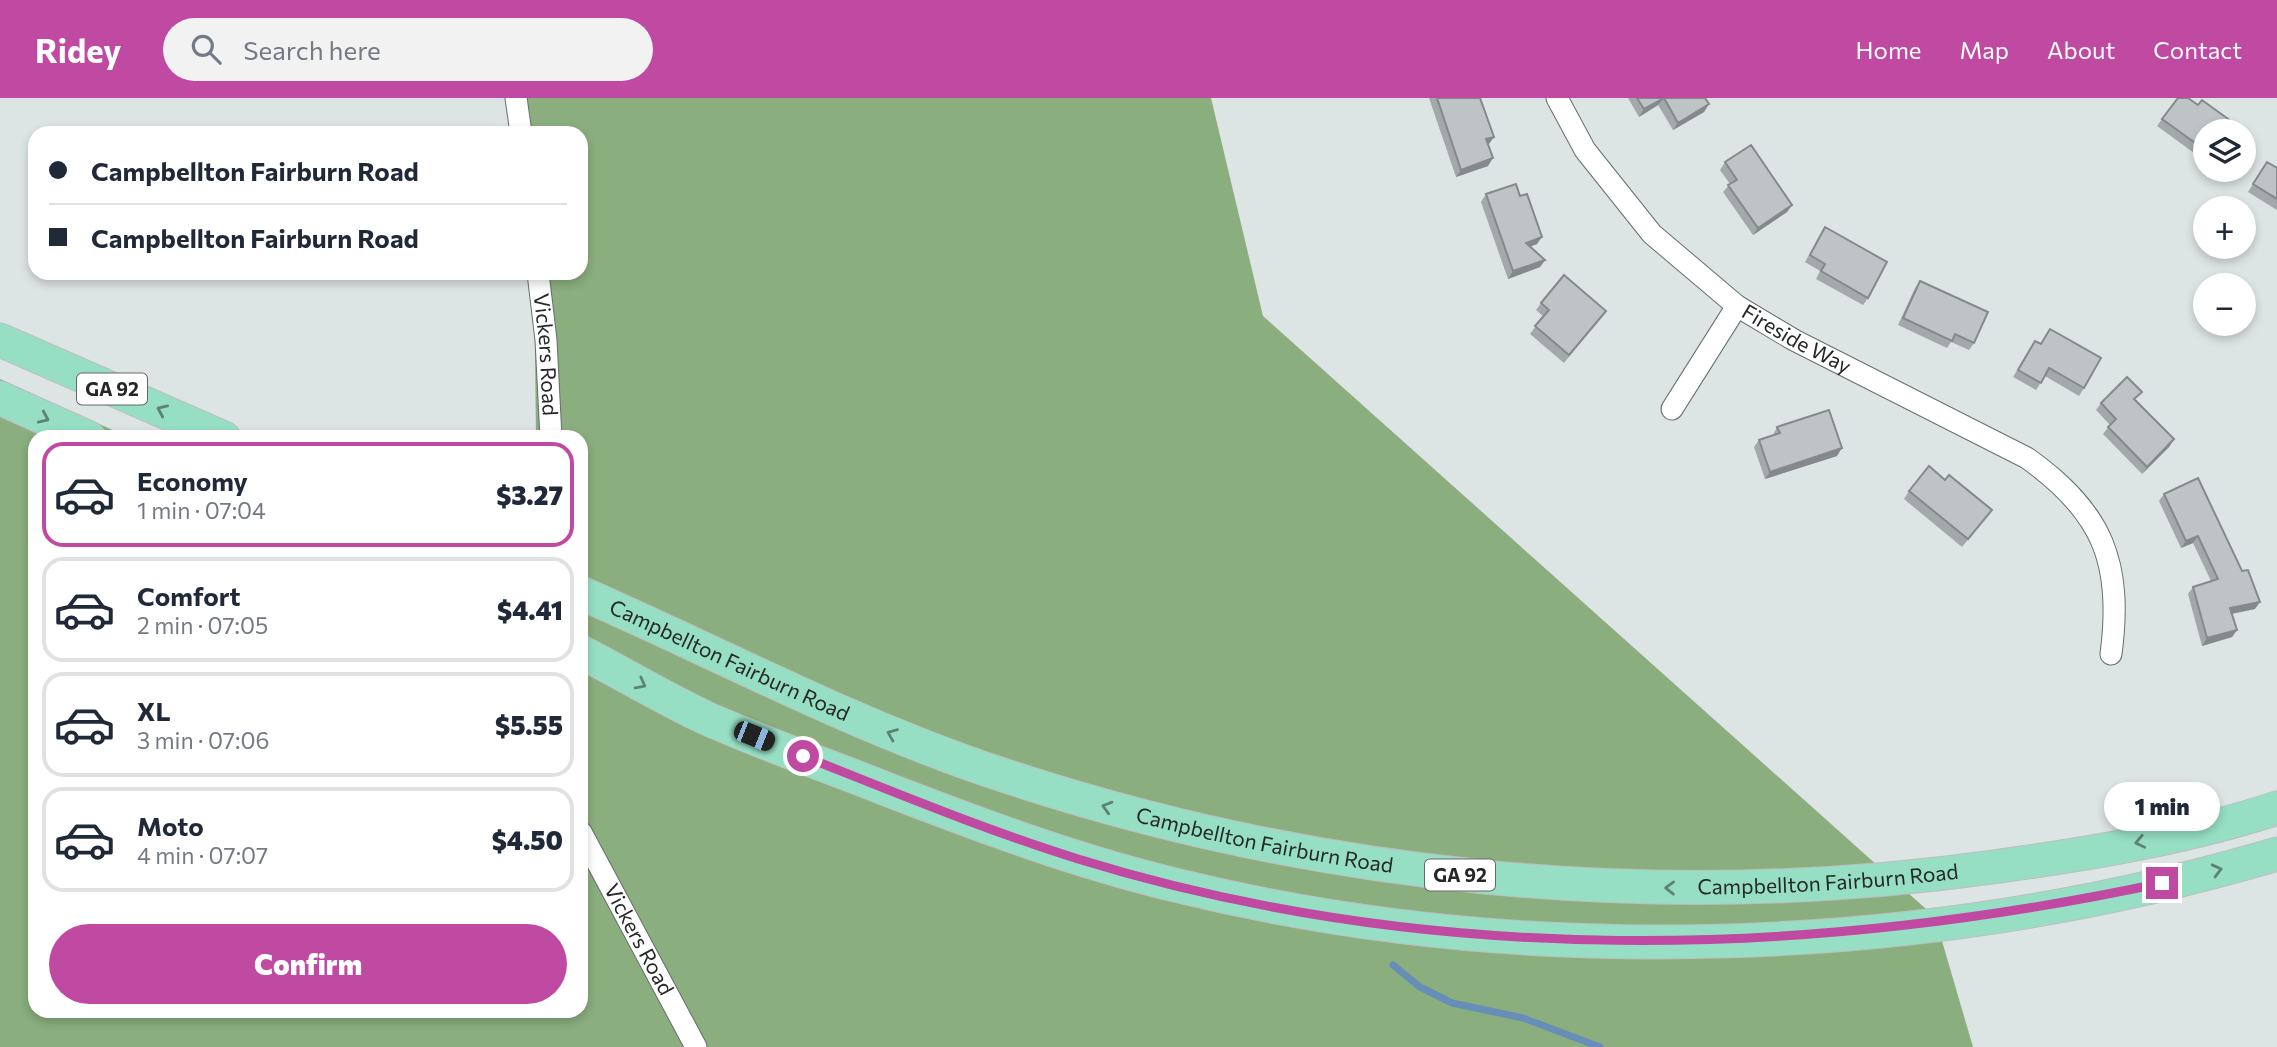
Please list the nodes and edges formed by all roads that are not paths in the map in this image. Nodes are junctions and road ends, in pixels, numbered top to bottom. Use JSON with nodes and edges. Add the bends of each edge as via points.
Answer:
{"nodes":[{"id":1,"x":516,"y":98,"type":"edge"},
{"id":2,"x":1557,"y":98,"type":"edge"},
{"id":3,"x":520,"y":126,"type":"edge"},
{"id":4,"x":539,"y":280,"type":"edge"},
{"id":5,"x":1737,"y":306,"type":"junction"},
{"id":6,"x":0,"y":340,"type":"edge"},
{"id":7,"x":0,"y":398,"type":"edge"},
{"id":8,"x":1672,"y":409,"type":"dead end"},
{"id":9,"x":71,"y":430,"type":"edge"},
{"id":10,"x":206,"y":430,"type":"edge"},
{"id":11,"x":551,"y":430,"type":"edge"},
{"id":12,"x":588,"y":596,"type":"edge"},
{"id":13,"x":2110,"y":654,"type":"dead end"},
{"id":14,"x":588,"y":656,"type":"edge"},
{"id":15,"x":2277,"y":808,"type":"edge"},
{"id":16,"x":588,"y":845,"type":"edge"},
{"id":17,"x":2277,"y":854,"type":"edge"},
{"id":18,"x":696,"y":1047,"type":"edge"}],
"edges":[{"from":1,"to":3,"type":"street"},
{"from":2,"to":5,"type":"street","name":"Fireside Way","via":[[1585,150],[1652,234]]},
{"from":4,"to":11,"type":"street","name":"Vickers Road"},
{"from":5,"to":8,"type":"street"},
{"from":5,"to":13,"type":"street","name":"Fireside Way","via":[[1794,340],[2027,458],[2059,481],[2091,519],[2110,563],[2116,610]]},
{"from":10,"to":6,"type":"main road","number":"GA 92","one_way":true},
{"from":7,"to":9,"type":"main road","number":"GA 92","one_way":true},
{"from":15,"to":12,"type":"main road","name":"Campbellton Fairburn Road","number":"GA 92","one_way":true,"via":[[2182,833],[2031,862],[1806,886],[1535,883],[1373,865],[1141,817],[982,768],[827,707]]},
{"from":14,"to":17,"type":"main road","one_way":true,"via":[[705,717],[1001,834],[1179,886],[1278,908],[1413,929],[1617,943],[1836,933],[1923,925],[2085,899]]},
{"from":16,"to":18,"type":"street","name":"Vickers Road"}]}
